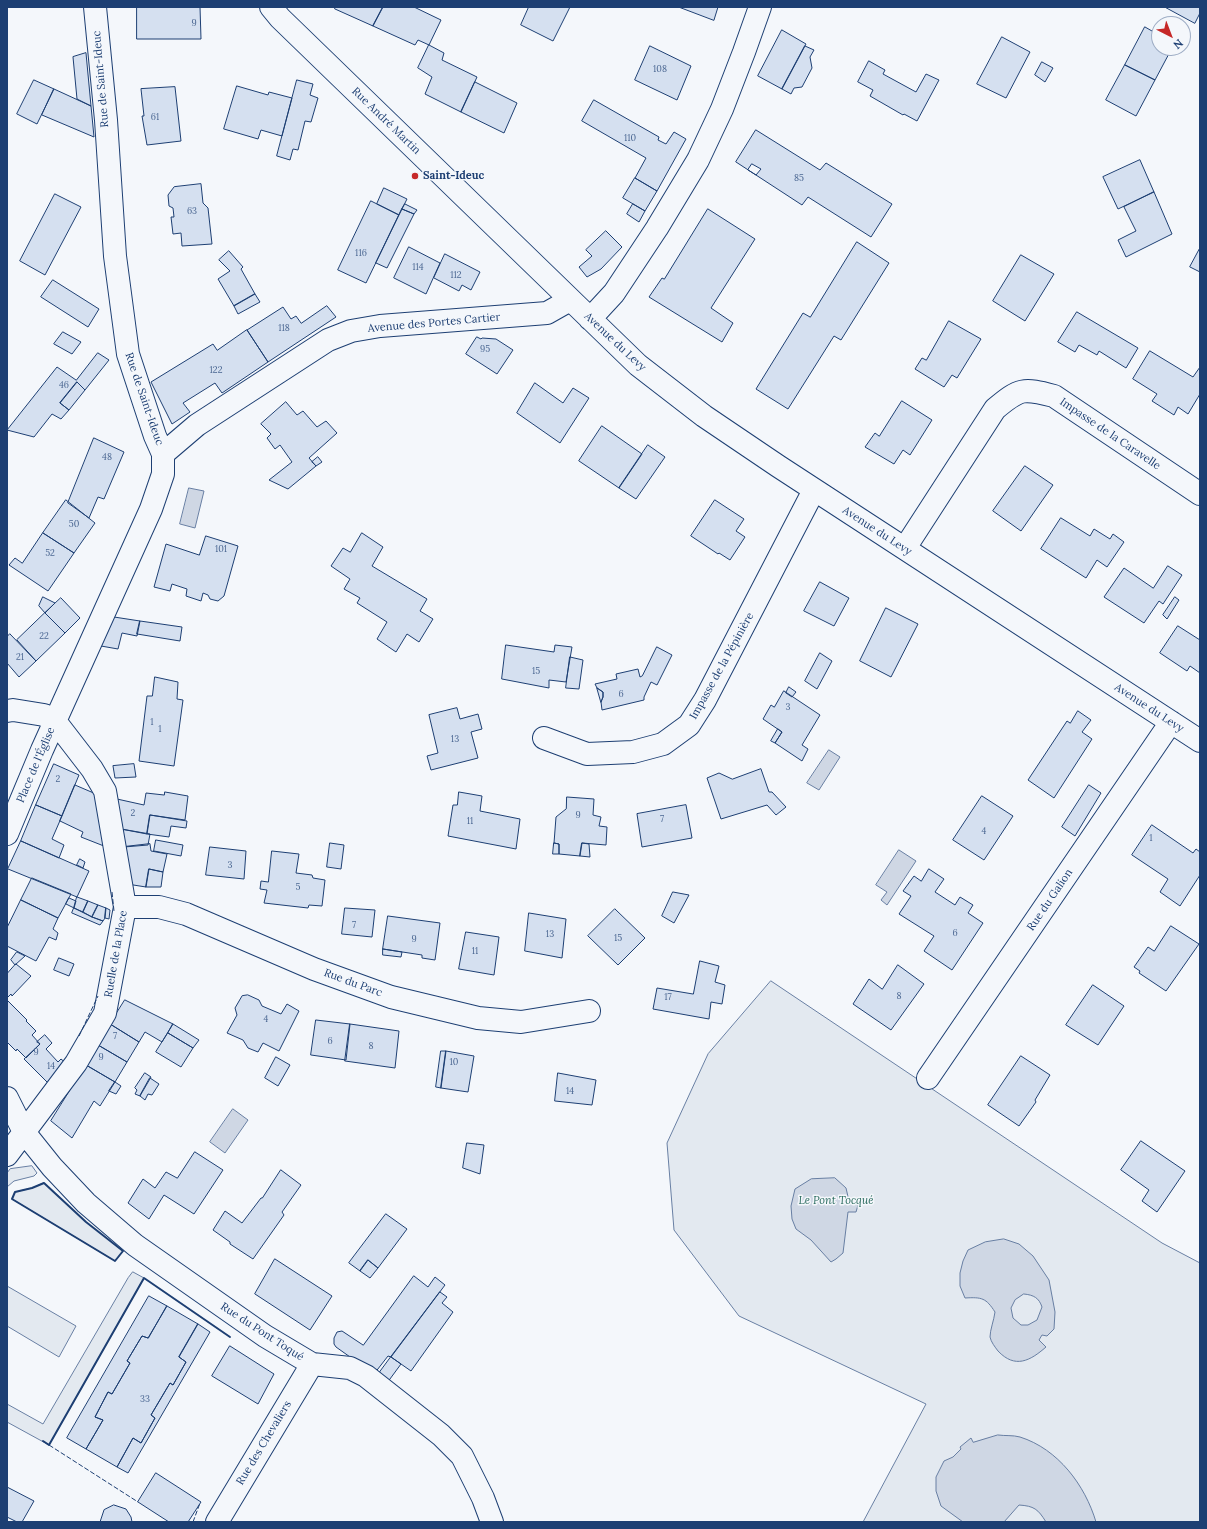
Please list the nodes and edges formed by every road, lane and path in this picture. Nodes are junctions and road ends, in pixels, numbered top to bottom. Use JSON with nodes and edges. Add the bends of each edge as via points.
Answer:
{"nodes":[{"id":1,"x":95,"y":7,"type":"edge"},
{"id":2,"x":271,"y":7,"type":"edge"},
{"id":3,"x":760,"y":7,"type":"edge"},
{"id":4,"x":570,"y":300,"type":"junction"},
{"id":5,"x":590,"y":319,"type":"junction"},
{"id":6,"x":163,"y":454,"type":"junction"},
{"id":7,"x":814,"y":490,"type":"junction"},
{"id":8,"x":1200,"y":494,"type":"edge"},
{"id":9,"x":904,"y":548,"type":"junction"},
{"id":10,"x":7,"y":711,"type":"edge"},
{"id":11,"x":55,"y":721,"type":"junction"},
{"id":12,"x":1171,"y":722,"type":"junction"},
{"id":13,"x":544,"y":738,"type":"dead end"},
{"id":14,"x":1200,"y":741,"type":"edge"},
{"id":15,"x":7,"y":834,"type":"edge"},
{"id":16,"x":125,"y":907,"type":"junction"},
{"id":17,"x":589,"y":1011,"type":"dead end"},
{"id":18,"x":928,"y":1078,"type":"dead end"},
{"id":19,"x":7,"y":1098,"type":"edge"},
{"id":20,"x":24,"y":1132,"type":"junction"},
{"id":21,"x":7,"y":1155,"type":"edge"},
{"id":22,"x":312,"y":1364,"type":"junction"},
{"id":23,"x":217,"y":1522,"type":"edge"},
{"id":24,"x":492,"y":1522,"type":"edge"}],
"edges":[{"from":1,"to":6,"type":"street","name":"Rue de Saint-Ideuc","via":[[115,256],[128,354]]},
{"from":2,"to":4,"type":"street","name":"Rue André Martin"},
{"from":3,"to":5,"type":"street","via":[[722,110],[698,160],[614,293]]},
{"from":4,"to":5,"type":"street","name":"Avenue du Levy"},
{"from":4,"to":6,"type":"street","name":"Avenue des Portes Cartier","via":[[547,313],[380,326],[351,331],[328,340],[197,425]]},
{"from":5,"to":7,"type":"street","name":"Avenue du Levy","via":[[638,365],[704,416]]},
{"from":6,"to":11,"type":"street","name":"Rue de Saint-Ideuc","via":[[163,474],[151,509]]},
{"from":7,"to":9,"type":"street","name":"Avenue du Levy"},
{"from":7,"to":13,"type":"street","name":"Impasse de la Pépinière","via":[[705,700],[689,725],[663,744],[633,752],[587,754]]},
{"from":8,"to":9,"type":"street","name":"Impasse de la Caravelle","via":[[1054,396],[1031,390],[1013,393],[994,408]]},
{"from":9,"to":12,"type":"street","name":"Avenue du Levy"},
{"from":10,"to":11,"type":"street","name":"Place de l'Église","via":[[44,715]]},
{"from":11,"to":15,"type":"street","name":"Place de l'Église"},
{"from":11,"to":16,"type":"street","name":"Ruelle de la Place","via":[[92,769],[105,791]]},
{"from":12,"to":14,"type":"street","name":"Avenue du Levy"},
{"from":12,"to":18,"type":"street","name":"Rue du Galion"},
{"from":16,"to":17,"type":"street","name":"Rue du Parc","via":[[159,907],[186,914],[314,969],[391,997],[478,1018],[521,1022]]},
{"from":16,"to":20,"type":"street","name":"Ruelle de la Place","via":[[105,1013],[76,1063]]},
{"from":19,"to":20,"type":"street"},
{"from":20,"to":21,"type":"street","name":"Ruelle de la Place"},
{"from":20,"to":22,"type":"street","name":"Rue du Pont Toqué","via":[[86,1203],[135,1246],[265,1336]]},
{"from":22,"to":23,"type":"street","name":"Rue des Chevaliers"},
{"from":22,"to":24,"type":"street","name":"Rue du Pont Toqué","via":[[350,1368],[366,1376],[441,1435],[462,1456]]}]}
